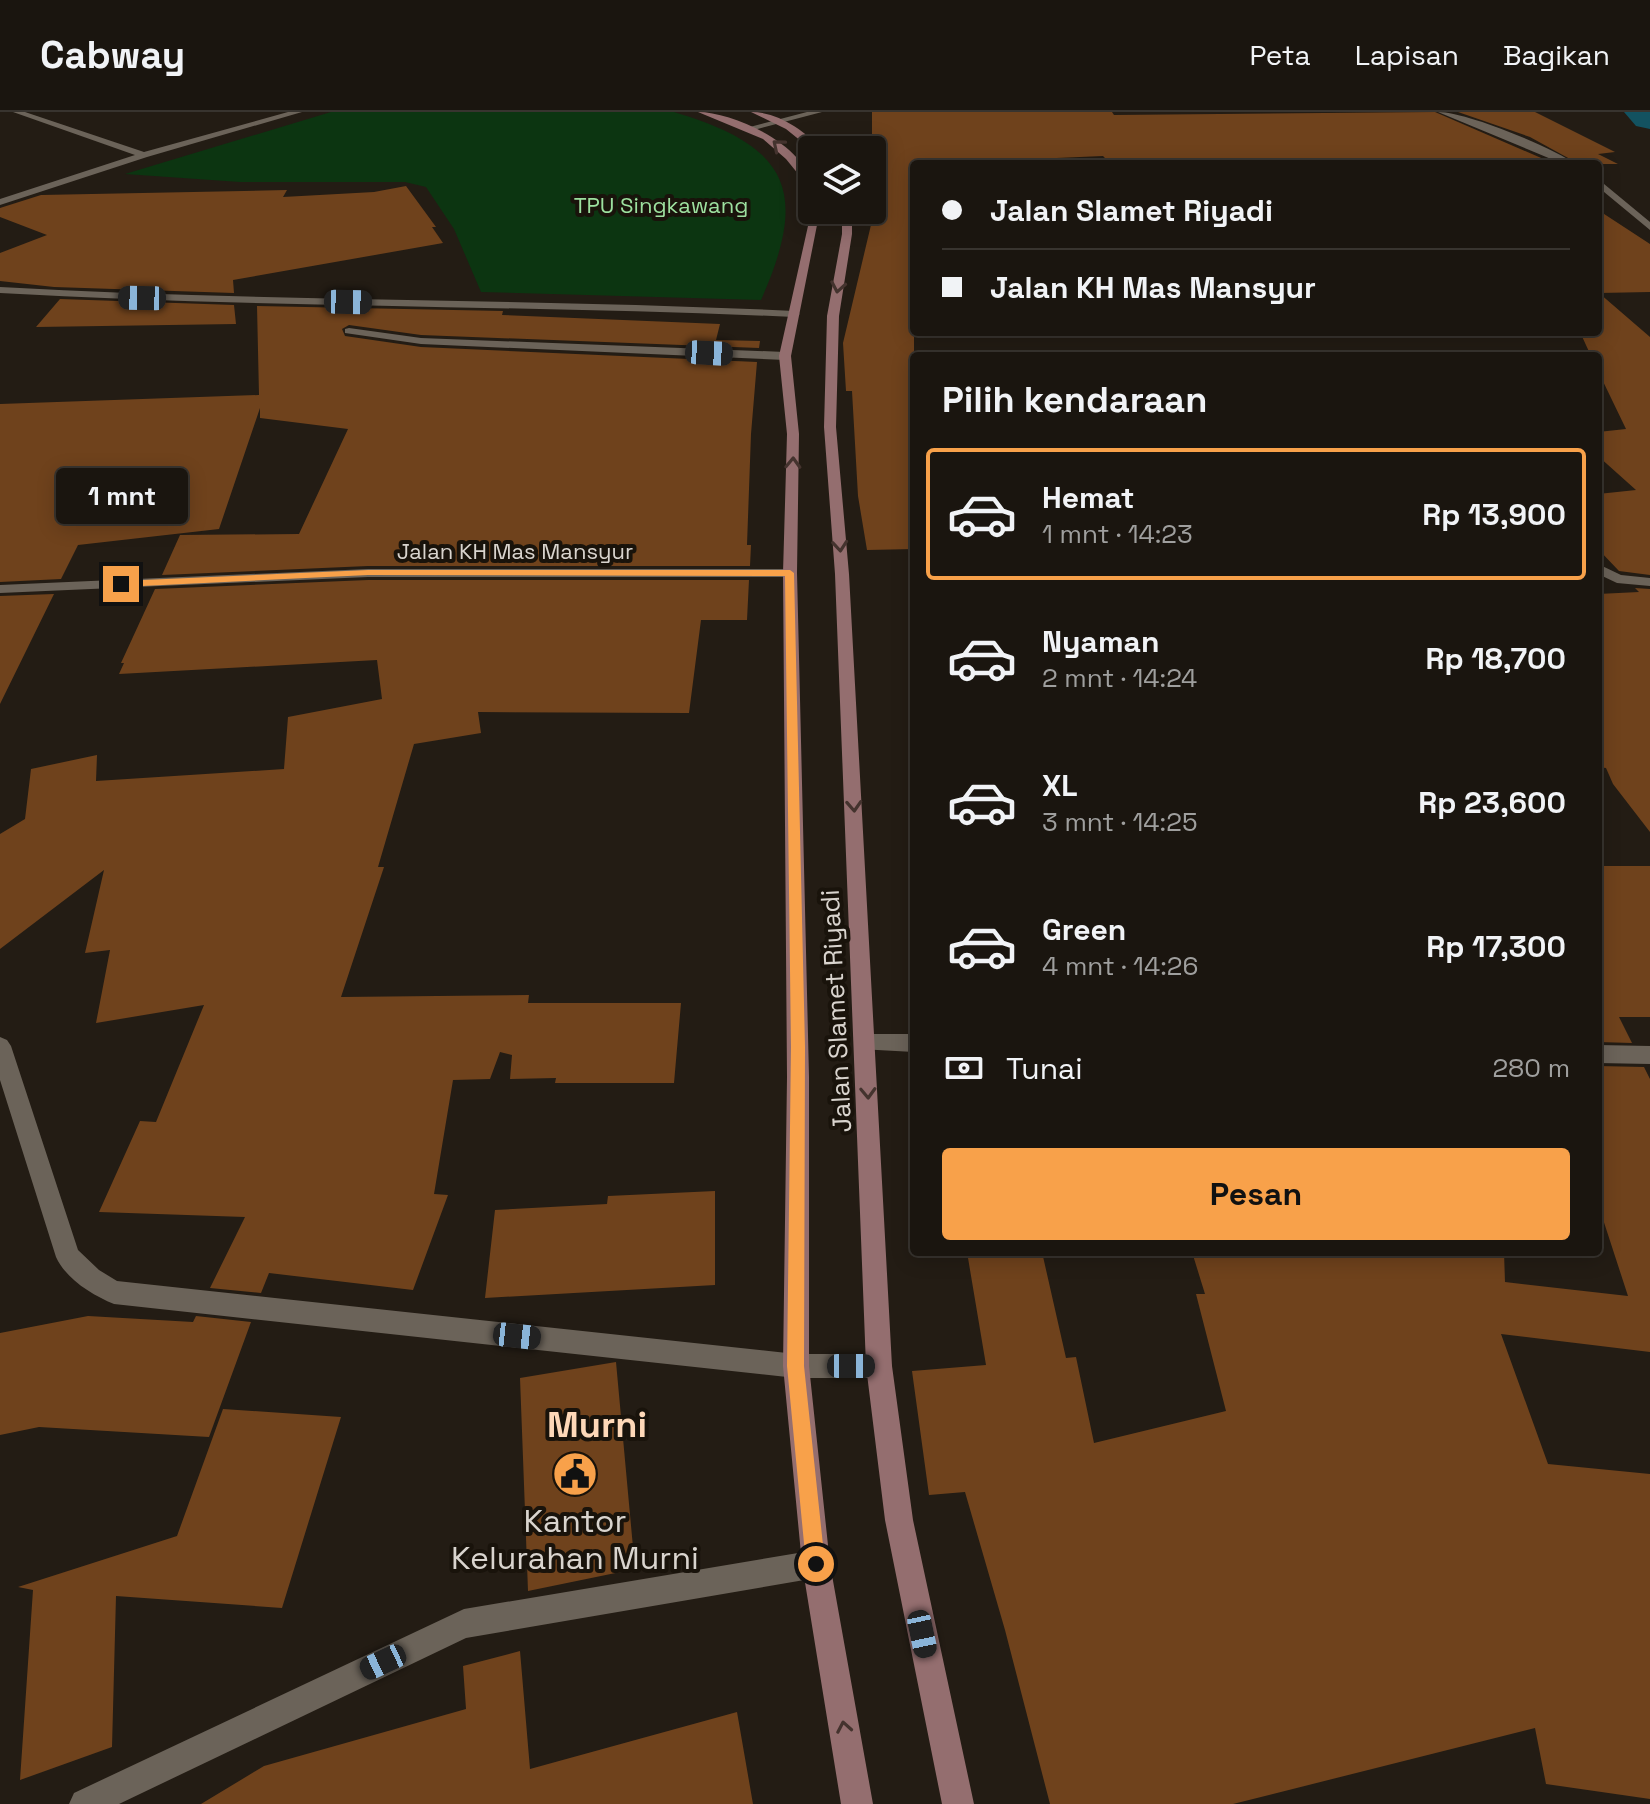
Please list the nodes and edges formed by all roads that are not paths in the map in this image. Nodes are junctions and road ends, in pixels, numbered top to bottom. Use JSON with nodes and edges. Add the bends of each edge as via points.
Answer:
{"nodes":[{"id":1,"x":17,"y":112,"type":"edge"},
{"id":2,"x":298,"y":112,"type":"edge"},
{"id":3,"x":702,"y":112,"type":"edge"},
{"id":4,"x":755,"y":112,"type":"edge"},
{"id":5,"x":818,"y":112,"type":"edge"},
{"id":6,"x":1442,"y":112,"type":"edge"},
{"id":7,"x":779,"y":119,"type":"junction"},
{"id":8,"x":750,"y":128,"type":"junction"},
{"id":9,"x":803,"y":136,"type":"edge"},
{"id":10,"x":144,"y":155,"type":"junction"},
{"id":11,"x":1562,"y":160,"type":"edge"},
{"id":12,"x":798,"y":168,"type":"edge"},
{"id":13,"x":1602,"y":185,"type":"edge"},
{"id":14,"x":0,"y":202,"type":"edge"},
{"id":15,"x":812,"y":224,"type":"edge"},
{"id":16,"x":847,"y":224,"type":"edge"},
{"id":17,"x":1650,"y":227,"type":"edge"},
{"id":18,"x":0,"y":290,"type":"edge"},
{"id":19,"x":794,"y":314,"type":"junction"},
{"id":20,"x":349,"y":331,"type":"dead end"},
{"id":21,"x":785,"y":356,"type":"junction"},
{"id":22,"x":1602,"y":570,"type":"edge"},
{"id":23,"x":790,"y":573,"type":"junction"},
{"id":24,"x":1650,"y":582,"type":"edge"},
{"id":25,"x":0,"y":589,"type":"edge"},
{"id":26,"x":866,"y":1043,"type":"junction"},
{"id":27,"x":910,"y":1043,"type":"edge"},
{"id":28,"x":0,"y":1046,"type":"edge"},
{"id":29,"x":1602,"y":1054,"type":"edge"},
{"id":30,"x":1650,"y":1055,"type":"edge"},
{"id":31,"x":796,"y":1366,"type":"junction"},
{"id":32,"x":879,"y":1366,"type":"junction"},
{"id":33,"x":816,"y":1564,"type":"junction"},
{"id":34,"x":85,"y":1804,"type":"edge"},
{"id":35,"x":857,"y":1804,"type":"edge"},
{"id":36,"x":958,"y":1804,"type":"edge"}],
"edges":[{"from":1,"to":10,"type":"street"},
{"from":2,"to":10,"type":"street"},
{"from":3,"to":8,"type":"main road"},
{"from":4,"to":7,"type":"main road"},
{"from":5,"to":7,"type":"street"},
{"from":6,"to":11,"type":"street"},
{"from":7,"to":8,"type":"street"},
{"from":7,"to":9,"type":"main road"},
{"from":12,"to":8,"type":"main road","one_way":true,"via":[[784,148]]},
{"from":10,"to":14,"type":"street"},
{"from":13,"to":17,"type":"street"},
{"from":15,"to":19,"type":"main road","name":"Jalan Slamet Riyadi"},
{"from":16,"to":26,"type":"main road","name":"Jalan Slamet Riyadi","one_way":true,"via":[[833,316],[830,427]]},
{"from":18,"to":19,"type":"street","via":[[112,298],[620,305]]},
{"from":19,"to":21,"type":"main road","name":"Jalan Slamet Riyadi"},
{"from":20,"to":21,"type":"street","via":[[421,341]]},
{"from":23,"to":21,"type":"main road","name":"Jalan Slamet Riyadi","one_way":true,"via":[[793,434]]},
{"from":22,"to":24,"type":"street","via":[[1617,579]]},
{"from":23,"to":25,"type":"street","name":"Jalan KH Mas Mansyur","via":[[368,573]]},
{"from":23,"to":31,"type":"main road","name":"Jalan Slamet Riyadi","via":[[798,1077]]},
{"from":26,"to":27,"type":"street"},
{"from":26,"to":32,"type":"main road","name":"Jalan Slamet Riyadi","one_way":true},
{"from":28,"to":31,"type":"street","via":[[68,1257],[114,1292]]},
{"from":29,"to":30,"type":"street"},
{"from":31,"to":32,"type":"street"},
{"from":31,"to":33,"type":"main road","name":"Jalan Slamet Riyadi"},
{"from":32,"to":36,"type":"main road","name":"Jalan Slamet Riyadi","via":[[899,1520]]},
{"from":33,"to":34,"type":"street","via":[[464,1624]]},
{"from":35,"to":33,"type":"main road","name":"Jalan Slamet Riyadi","one_way":true}]}
